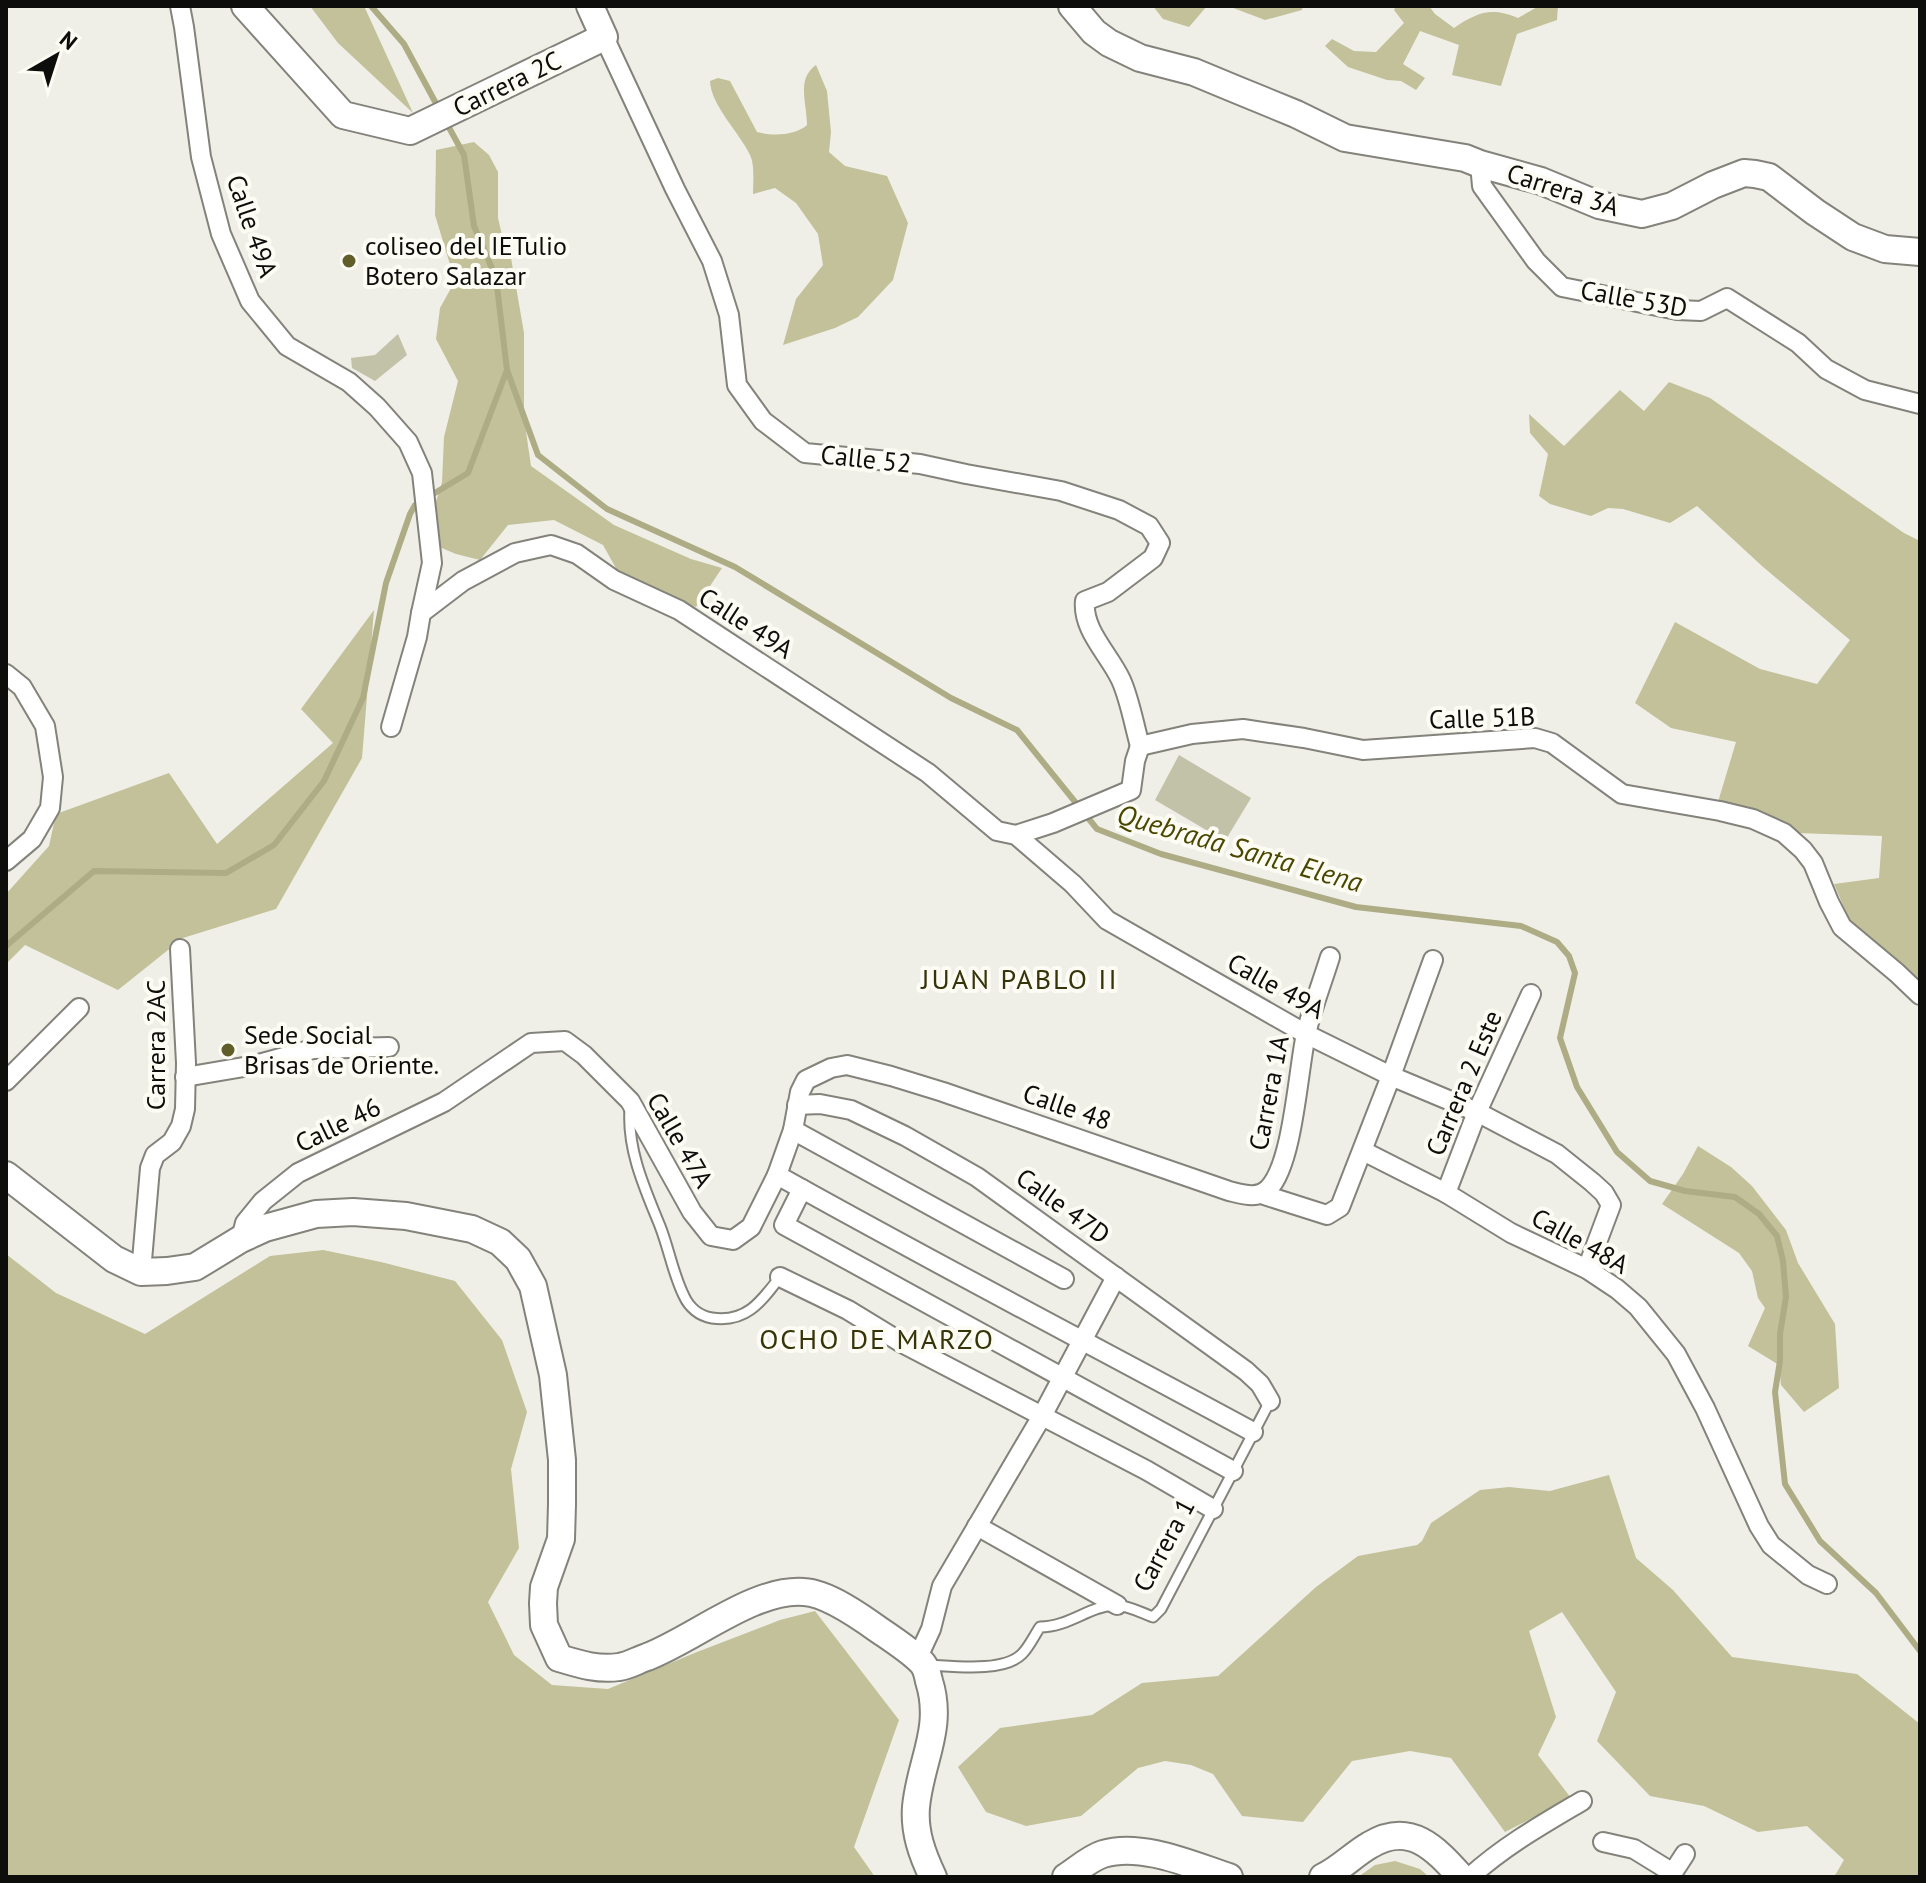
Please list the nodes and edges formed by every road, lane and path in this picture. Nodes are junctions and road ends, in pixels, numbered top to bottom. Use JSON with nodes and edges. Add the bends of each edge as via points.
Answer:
{"nodes":[{"id":1,"x":180,"y":6,"type":"edge"},
{"id":2,"x":245,"y":6,"type":"edge"},
{"id":3,"x":590,"y":6,"type":"edge"},
{"id":4,"x":1072,"y":6,"type":"edge"},
{"id":5,"x":604,"y":37,"type":"junction"},
{"id":6,"x":1473,"y":161,"type":"junction"},
{"id":7,"x":1920,"y":252,"type":"edge"},
{"id":8,"x":1920,"y":404,"type":"edge"},
{"id":9,"x":421,"y":613,"type":"junction"},
{"id":10,"x":6,"y":674,"type":"edge"},
{"id":11,"x":391,"y":727,"type":"dead end"},
{"id":12,"x":1140,"y":746,"type":"junction"},
{"id":13,"x":1016,"y":835,"type":"junction"},
{"id":14,"x":6,"y":861,"type":"edge"},
{"id":15,"x":180,"y":949,"type":"dead end"},
{"id":16,"x":1330,"y":957,"type":"dead end"},
{"id":17,"x":1433,"y":960,"type":"dead end"},
{"id":18,"x":1531,"y":994,"type":"dead end"},
{"id":19,"x":1920,"y":995,"type":"edge"},
{"id":20,"x":79,"y":1008,"type":"dead end"},
{"id":21,"x":1306,"y":1034,"type":"junction"},
{"id":22,"x":565,"y":1041,"type":"joint"},
{"id":23,"x":389,"y":1047,"type":"dead end"},
{"id":24,"x":1391,"y":1076,"type":"junction"},
{"id":25,"x":185,"y":1077,"type":"junction"},
{"id":26,"x":6,"y":1081,"type":"edge"},
{"id":27,"x":630,"y":1101,"type":"junction"},
{"id":28,"x":797,"y":1105,"type":"junction"},
{"id":29,"x":1477,"y":1112,"type":"junction"},
{"id":30,"x":793,"y":1130,"type":"junction"},
{"id":31,"x":1363,"y":1151,"type":"junction"},
{"id":32,"x":6,"y":1175,"type":"edge"},
{"id":33,"x":777,"y":1175,"type":"junction"},
{"id":34,"x":802,"y":1189,"type":"junction"},
{"id":35,"x":1264,"y":1192,"type":"junction"},
{"id":36,"x":1446,"y":1193,"type":"junction"},
{"id":37,"x":241,"y":1239,"type":"junction"},
{"id":38,"x":1587,"y":1269,"type":"junction"},
{"id":39,"x":141,"y":1272,"type":"junction"},
{"id":40,"x":780,"y":1277,"type":"joint"},
{"id":41,"x":1116,"y":1277,"type":"junction"},
{"id":42,"x":1064,"y":1279,"type":"dead end"},
{"id":43,"x":1083,"y":1339,"type":"junction"},
{"id":44,"x":1063,"y":1377,"type":"junction"},
{"id":45,"x":1270,"y":1401,"type":"joint"},
{"id":46,"x":1042,"y":1416,"type":"junction"},
{"id":47,"x":1253,"y":1432,"type":"junction"},
{"id":48,"x":1233,"y":1471,"type":"junction"},
{"id":49,"x":1213,"y":1509,"type":"junction"},
{"id":50,"x":977,"y":1526,"type":"junction"},
{"id":51,"x":1827,"y":1584,"type":"dead end"},
{"id":52,"x":1117,"y":1605,"type":"junction"},
{"id":53,"x":920,"y":1662,"type":"junction"},
{"id":54,"x":1582,"y":1801,"type":"dead end"},
{"id":55,"x":1603,"y":1842,"type":"dead end"},
{"id":56,"x":1685,"y":1854,"type":"dead end"},
{"id":57,"x":1672,"y":1875,"type":"edge"},
{"id":58,"x":933,"y":1877,"type":"edge"},
{"id":59,"x":1066,"y":1877,"type":"edge"},
{"id":60,"x":1229,"y":1877,"type":"edge"},
{"id":61,"x":1323,"y":1877,"type":"edge"},
{"id":62,"x":1461,"y":1877,"type":"edge"},
{"id":63,"x":1470,"y":1877,"type":"edge"}],
"edges":[{"from":1,"to":9,"type":"street","name":"Calle 49A","via":[[201,157],[221,234],[250,301],[287,346],[349,382],[377,407],[408,442],[422,473],[432,563]]},
{"from":2,"to":5,"type":"main road","name":"Carrera 2C","via":[[343,115],[410,131]]},
{"from":3,"to":5,"type":"main road","name":"Calle 52"},
{"from":4,"to":6,"type":"main road","via":[[1094,32],[1140,58],[1194,72],[1345,138]]},
{"from":5,"to":12,"type":"street","name":"Calle 52","via":[[712,261],[729,315],[737,385],[763,421],[805,453],[920,464],[1061,491],[1149,526],[1160,543],[1153,558],[1108,592],[1085,601],[1084,611],[1121,680]]},
{"from":6,"to":7,"type":"main road","name":"Carrera 3A","via":[[1599,205],[1642,214],[1744,173],[1755,174],[1769,177],[1853,237],[1885,249]]},
{"from":6,"to":8,"type":"street","name":"Calle 53D","via":[[1482,186],[1536,261],[1562,287],[1677,310],[1701,311],[1727,298],[1798,343],[1826,369],[1865,390]]},
{"from":9,"to":11,"type":"street"},
{"from":9,"to":13,"type":"street","name":"Calle 49A","via":[[463,581],[515,553],[551,545],[577,554],[614,580],[679,610],[928,773],[997,831]]},
{"from":10,"to":14,"type":"street","via":[[22,687],[45,726],[53,777],[50,808],[32,839]]},
{"from":12,"to":13,"type":"street","via":[[1131,790]]},
{"from":12,"to":19,"type":"street","name":"Calle 51B","via":[[1243,729],[1363,750],[1535,738],[1552,743],[1622,794],[1742,816],[1784,833],[1813,863],[1842,927]]},
{"from":13,"to":21,"type":"street","name":"Calle 49A","via":[[1107,920]]},
{"from":15,"to":25,"type":"street","name":"Carrera 2AC"},
{"from":16,"to":21,"type":"street","name":"Carrera 1A"},
{"from":17,"to":24,"type":"street"},
{"from":18,"to":29,"type":"street","name":"Carrera 2 Este"},
{"from":20,"to":26,"type":"street"},
{"from":21,"to":24,"type":"street","name":"Calle 49A"},
{"from":21,"to":35,"type":"street","name":"Carrera 1A","via":[[1282,1166]]},
{"from":22,"to":27,"type":"street","name":"Calle 47A"},
{"from":22,"to":37,"type":"street","name":"Calle 46","via":[[531,1043],[444,1102],[298,1173],[263,1201],[245,1223]]},
{"from":23,"to":25,"type":"street","via":[[313,1049]]},
{"from":24,"to":29,"type":"street","name":"Calle 49A"},
{"from":24,"to":31,"type":"street"},
{"from":25,"to":39,"type":"street","name":"Carrera 2AC","via":[[181,1126],[150,1168]]},
{"from":27,"to":33,"type":"street","name":"Calle 47A","via":[[711,1236],[733,1240],[751,1227]]},
{"from":27,"to":40,"type":"lane","via":[[628,1128],[635,1161],[679,1286],[693,1309],[707,1318],[733,1320],[752,1309]]},
{"from":28,"to":30,"type":"street"},
{"from":28,"to":35,"type":"street","name":"Calle 48","via":[[806,1080],[847,1065],[943,1092],[1229,1191]]},
{"from":28,"to":41,"type":"street","name":"Calle 47D","via":[[851,1110],[905,1136],[977,1177]]},
{"from":29,"to":36,"type":"street","name":"Carrera 2 Este"},
{"from":29,"to":38,"type":"street","name":"Calle 49A","via":[[1557,1154],[1598,1187],[1611,1205]]},
{"from":30,"to":33,"type":"street"},
{"from":30,"to":42,"type":"street"},
{"from":31,"to":35,"type":"street","name":"Calle 48","via":[[1340,1207],[1327,1215]]},
{"from":31,"to":36,"type":"street","name":"Calle 48A"},
{"from":32,"to":39,"type":"main road","via":[[114,1259]]},
{"from":33,"to":34,"type":"street"},
{"from":34,"to":43,"type":"street"},
{"from":34,"to":44,"type":"street","via":[[784,1225]]},
{"from":36,"to":38,"type":"street","name":"Calle 48A","via":[[1511,1233]]},
{"from":37,"to":39,"type":"main road","via":[[195,1267]]},
{"from":37,"to":53,"type":"main road","via":[[316,1214],[353,1212],[472,1229],[500,1242],[518,1259],[533,1286],[557,1408],[561,1539],[543,1603],[544,1625],[559,1658],[588,1667],[621,1667],[663,1651],[750,1603],[805,1591],[853,1612]]},
{"from":38,"to":51,"type":"street","name":"Calle 48A","via":[[1638,1307],[1676,1354],[1771,1545]]},
{"from":40,"to":46,"type":"street"},
{"from":41,"to":43,"type":"street"},
{"from":41,"to":45,"type":"street","name":"Calle 47D","via":[[1246,1371]]},
{"from":43,"to":44,"type":"street"},
{"from":43,"to":47,"type":"street"},
{"from":44,"to":46,"type":"street"},
{"from":44,"to":48,"type":"street"},
{"from":45,"to":47,"type":"lane","name":"Carrera 1"},
{"from":46,"to":49,"type":"street"},
{"from":46,"to":50,"type":"street"},
{"from":47,"to":48,"type":"lane","name":"Carrera 1"},
{"from":48,"to":49,"type":"lane","name":"Carrera 1"},
{"from":49,"to":52,"type":"lane","name":"Carrera 1","via":[[1153,1617]]},
{"from":50,"to":52,"type":"street"},
{"from":50,"to":53,"type":"street","via":[[942,1586]]},
{"from":52,"to":53,"type":"lane","name":"Carrera 1","via":[[1040,1627],[1021,1655],[1008,1662]]},
{"from":53,"to":58,"type":"main road","via":[[932,1689],[935,1722],[916,1805],[916,1833]]},
{"from":54,"to":63,"type":"street","via":[[1509,1845]]},
{"from":55,"to":57,"type":"street","via":[[1634,1849]]},
{"from":56,"to":57,"type":"street"},
{"from":59,"to":60,"type":"main road","via":[[1102,1854],[1126,1851],[1152,1853]]},
{"from":61,"to":62,"type":"main road","via":[[1370,1845],[1408,1836],[1423,1841]]}]}
